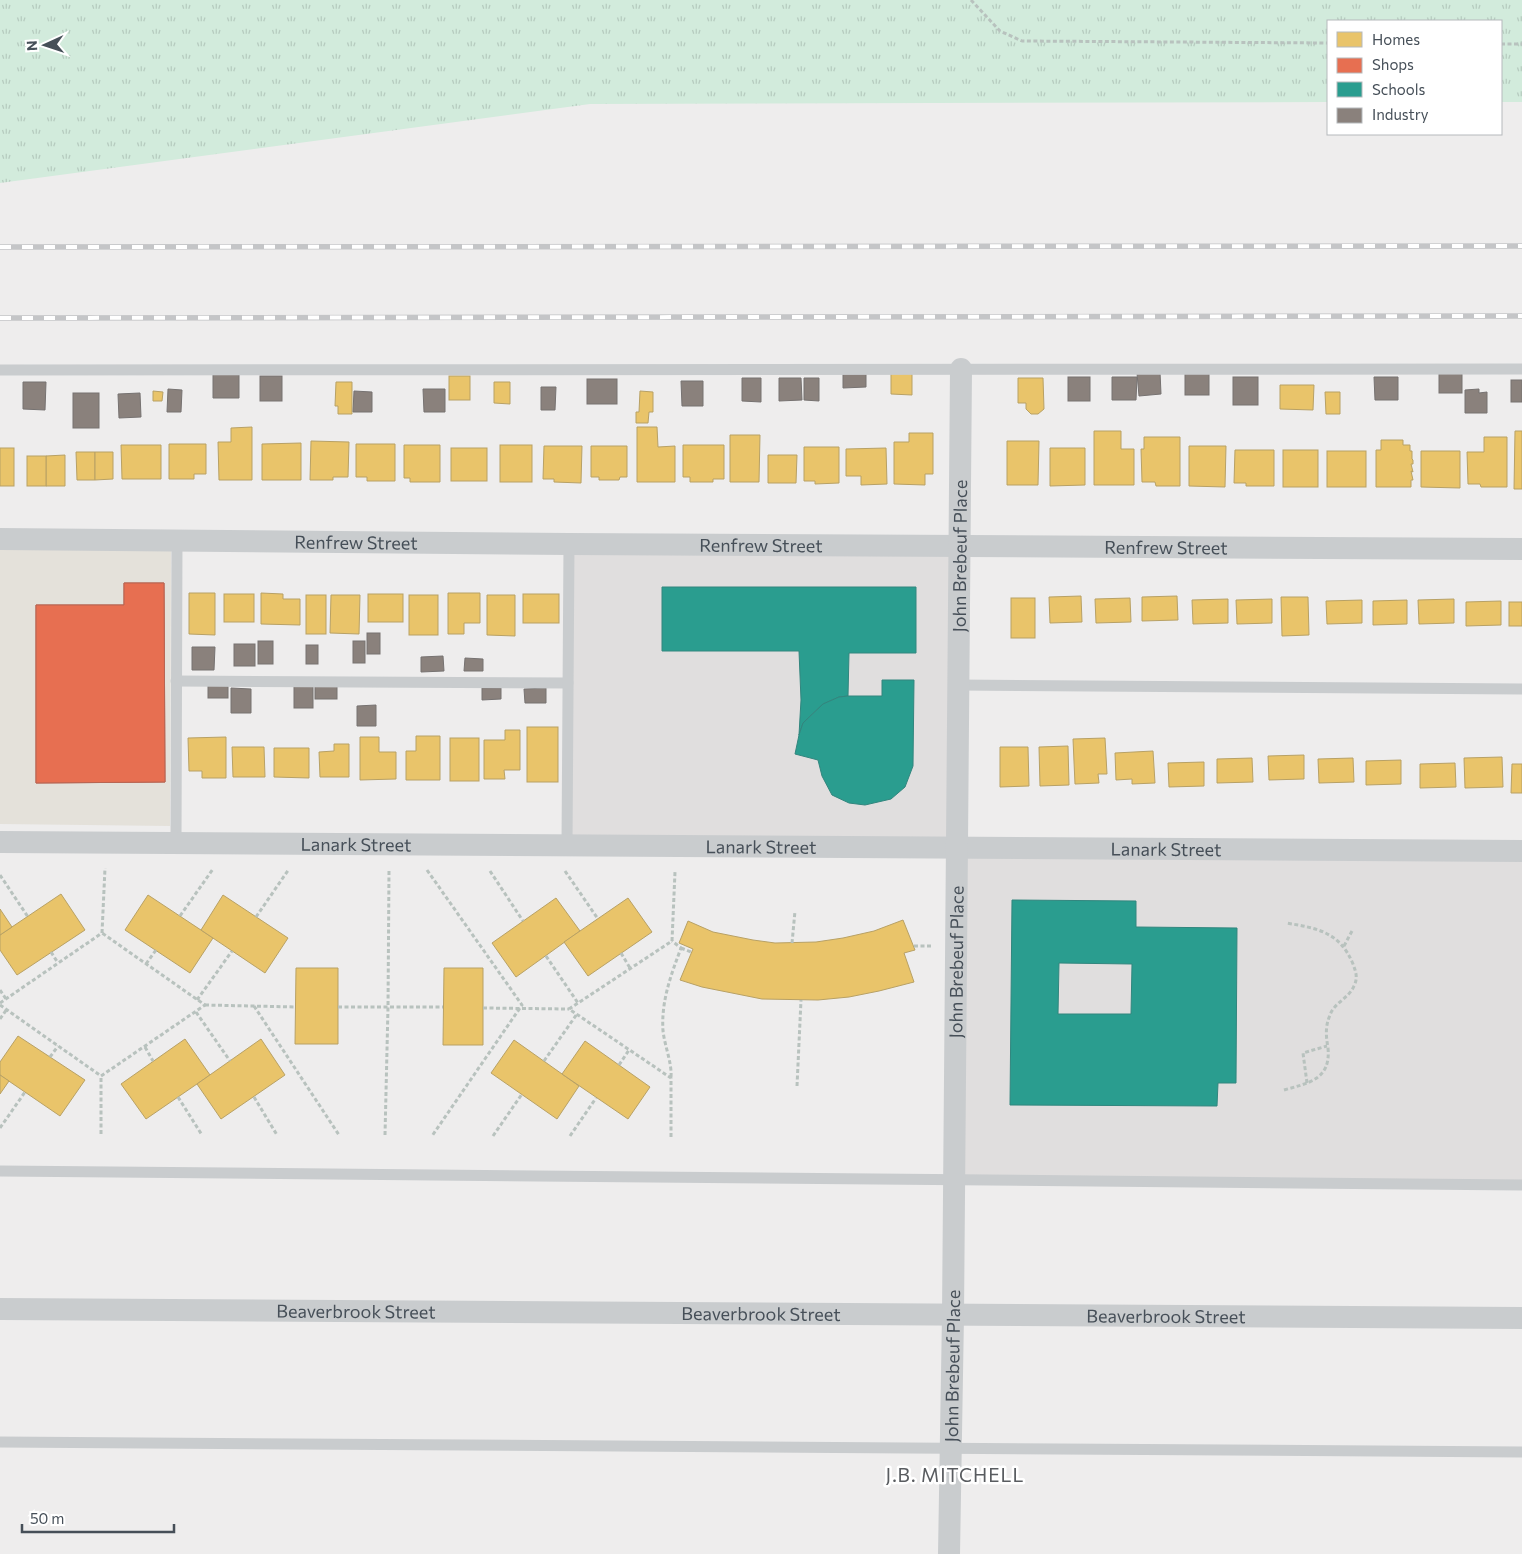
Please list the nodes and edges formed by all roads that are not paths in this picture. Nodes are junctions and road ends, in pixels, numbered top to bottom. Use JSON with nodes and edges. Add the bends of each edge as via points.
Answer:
{"nodes":[{"id":1,"x":961,"y":369,"type":"junction"},
{"id":2,"x":1522,"y":369,"type":"edge"},
{"id":3,"x":0,"y":370,"type":"edge"},
{"id":4,"x":0,"y":539,"type":"edge"},
{"id":5,"x":176,"y":539,"type":"junction"},
{"id":6,"x":568,"y":544,"type":"junction"},
{"id":7,"x":959,"y":545,"type":"junction"},
{"id":8,"x":1522,"y":549,"type":"edge"},
{"id":9,"x":176,"y":681,"type":"junction"},
{"id":10,"x":568,"y":684,"type":"junction"},
{"id":11,"x":958,"y":685,"type":"junction"},
{"id":12,"x":1522,"y":689,"type":"edge"},
{"id":13,"x":0,"y":842,"type":"edge"},
{"id":14,"x":176,"y":842,"type":"junction"},
{"id":15,"x":567,"y":845,"type":"junction"},
{"id":16,"x":957,"y":847,"type":"junction"},
{"id":17,"x":1522,"y":851,"type":"edge"},
{"id":18,"x":0,"y":1172,"type":"edge"},
{"id":19,"x":954,"y":1180,"type":"junction"},
{"id":20,"x":1522,"y":1185,"type":"edge"},
{"id":21,"x":0,"y":1309,"type":"edge"},
{"id":22,"x":953,"y":1314,"type":"junction"},
{"id":23,"x":1522,"y":1318,"type":"edge"},
{"id":24,"x":0,"y":1442,"type":"edge"},
{"id":25,"x":950,"y":1447,"type":"junction"},
{"id":26,"x":1522,"y":1452,"type":"edge"},
{"id":27,"x":949,"y":1554,"type":"edge"}],
"edges":[{"from":1,"to":2,"type":"lane"},
{"from":1,"to":3,"type":"lane"},
{"from":1,"to":7,"type":"street","name":"John Brebeuf Place"},
{"from":4,"to":5,"type":"street","name":"Renfrew Street"},
{"from":5,"to":6,"type":"street","name":"Renfrew Street"},
{"from":5,"to":9,"type":"lane"},
{"from":6,"to":7,"type":"street","name":"Renfrew Street"},
{"from":6,"to":10,"type":"lane"},
{"from":7,"to":8,"type":"street","name":"Renfrew Street"},
{"from":7,"to":11,"type":"street","name":"John Brebeuf Place"},
{"from":9,"to":10,"type":"lane"},
{"from":9,"to":14,"type":"lane"},
{"from":10,"to":15,"type":"lane"},
{"from":11,"to":12,"type":"lane"},
{"from":11,"to":16,"type":"street","name":"John Brebeuf Place"},
{"from":13,"to":14,"type":"street","name":"Lanark Street"},
{"from":14,"to":15,"type":"street","name":"Lanark Street"},
{"from":15,"to":16,"type":"street","name":"Lanark Street"},
{"from":16,"to":17,"type":"street","name":"Lanark Street"},
{"from":16,"to":19,"type":"street","name":"John Brebeuf Place"},
{"from":18,"to":19,"type":"lane"},
{"from":19,"to":20,"type":"lane"},
{"from":19,"to":22,"type":"street","name":"John Brebeuf Place"},
{"from":21,"to":22,"type":"street","name":"Beaverbrook Street"},
{"from":22,"to":23,"type":"street","name":"Beaverbrook Street"},
{"from":22,"to":25,"type":"street","name":"John Brebeuf Place"},
{"from":24,"to":25,"type":"lane"},
{"from":25,"to":26,"type":"lane"},
{"from":25,"to":27,"type":"street","name":"John Brebeuf Place"}]}
